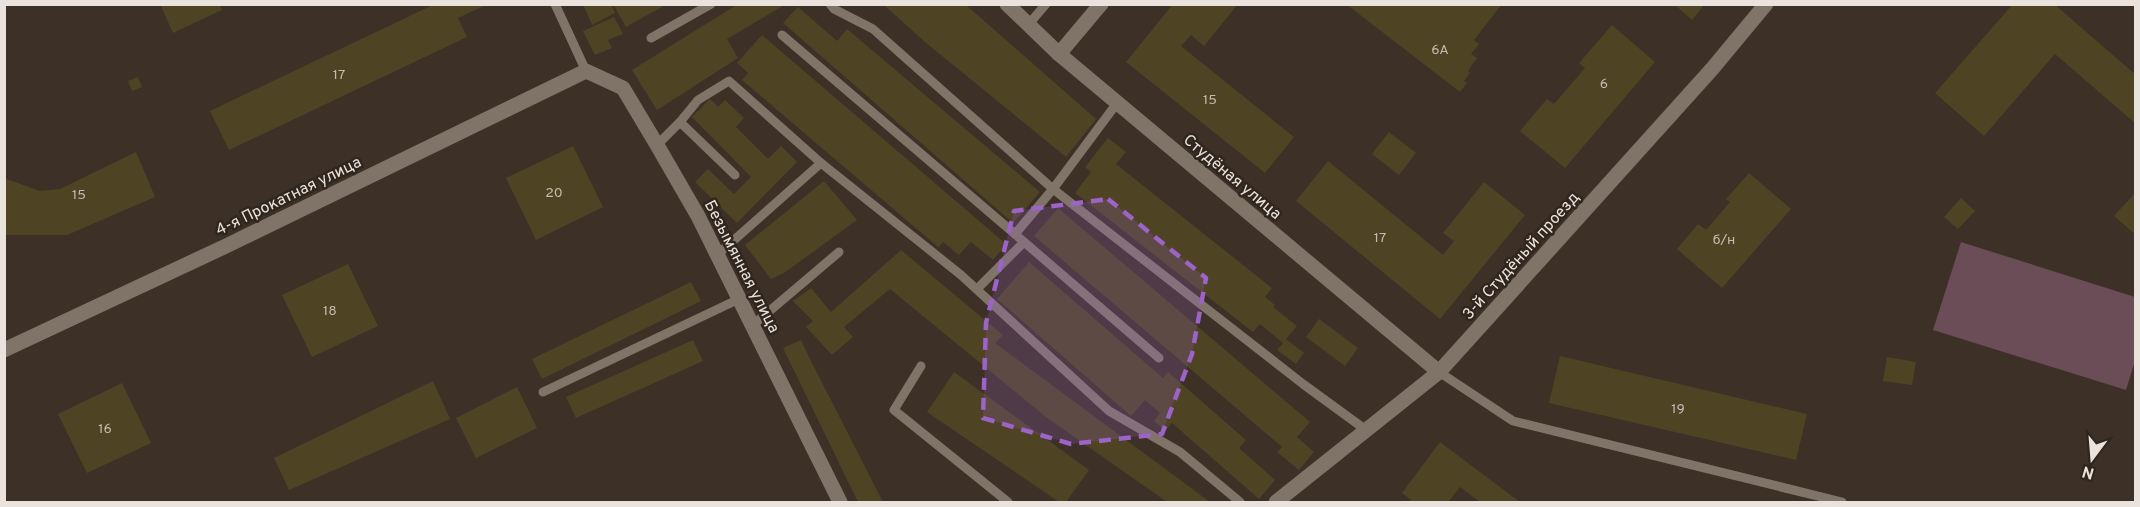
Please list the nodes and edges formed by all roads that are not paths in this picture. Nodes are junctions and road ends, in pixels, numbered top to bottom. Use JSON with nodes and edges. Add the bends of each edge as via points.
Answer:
{"nodes":[{"id":1,"x":555,"y":4,"type":"edge"},
{"id":2,"x":711,"y":4,"type":"edge"},
{"id":3,"x":830,"y":4,"type":"edge"},
{"id":4,"x":1007,"y":4,"type":"edge"},
{"id":5,"x":1046,"y":4,"type":"edge"},
{"id":6,"x":1101,"y":4,"type":"edge"},
{"id":7,"x":1766,"y":4,"type":"edge"},
{"id":8,"x":1028,"y":25,"type":"junction"},
{"id":9,"x":782,"y":35,"type":"dead end"},
{"id":10,"x":651,"y":39,"type":"dead end"},
{"id":11,"x":1059,"y":54,"type":"junction"},
{"id":12,"x":586,"y":71,"type":"junction"},
{"id":13,"x":1117,"y":103,"type":"junction"},
{"id":14,"x":680,"y":122,"type":"junction"},
{"id":15,"x":657,"y":145,"type":"junction"},
{"id":16,"x":821,"y":163,"type":"junction"},
{"id":17,"x":735,"y":175,"type":"dead end"},
{"id":18,"x":1053,"y":189,"type":"junction"},
{"id":19,"x":1015,"y":234,"type":"junction"},
{"id":20,"x":1024,"y":242,"type":"junction"},
{"id":21,"x":839,"y":252,"type":"dead end"},
{"id":22,"x":717,"y":255,"type":"junction"},
{"id":23,"x":977,"y":289,"type":"junction"},
{"id":24,"x":739,"y":299,"type":"junction"},
{"id":25,"x":753,"y":325,"type":"junction"},
{"id":26,"x":4,"y":350,"type":"edge"},
{"id":27,"x":1159,"y":357,"type":"dead end"},
{"id":28,"x":921,"y":366,"type":"dead end"},
{"id":29,"x":1439,"y":372,"type":"junction"},
{"id":30,"x":543,"y":392,"type":"dead end"},
{"id":31,"x":1366,"y":430,"type":"junction"},
{"id":32,"x":840,"y":502,"type":"edge"},
{"id":33,"x":1008,"y":502,"type":"edge"},
{"id":34,"x":1240,"y":502,"type":"edge"},
{"id":35,"x":1276,"y":502,"type":"edge"},
{"id":36,"x":1842,"y":502,"type":"edge"}],
"edges":[{"from":1,"to":12,"type":"lane"},
{"from":2,"to":10,"type":"lane"},
{"from":3,"to":18,"type":"lane","via":[[873,29]]},
{"from":4,"to":8,"type":"street","name":"Студёная улица"},
{"from":5,"to":8,"type":"lane"},
{"from":6,"to":11,"type":"street"},
{"from":7,"to":29,"type":"street","name":"3-й Студёный проезд"},
{"from":8,"to":11,"type":"street","name":"Студёная улица"},
{"from":9,"to":19,"type":"lane"},
{"from":11,"to":13,"type":"street","name":"Студёная улица"},
{"from":12,"to":15,"type":"street","name":"Безымянная улица","via":[[623,88]]},
{"from":12,"to":26,"type":"street","name":"4-я Прокатная улица"},
{"from":13,"to":18,"type":"lane"},
{"from":13,"to":29,"type":"street","name":"Студёная улица"},
{"from":14,"to":15,"type":"lane"},
{"from":14,"to":16,"type":"lane","via":[[698,100],[729,81]]},
{"from":14,"to":17,"type":"lane"},
{"from":15,"to":22,"type":"street","name":"Безымянная улица"},
{"from":16,"to":22,"type":"lane"},
{"from":16,"to":23,"type":"lane"},
{"from":18,"to":19,"type":"lane"},
{"from":18,"to":31,"type":"lane"},
{"from":19,"to":20,"type":"lane"},
{"from":20,"to":23,"type":"lane"},
{"from":20,"to":27,"type":"lane"},
{"from":21,"to":25,"type":"lane"},
{"from":22,"to":24,"type":"street","name":"Безымянная улица"},
{"from":23,"to":34,"type":"lane","via":[[1109,411],[1180,452]]},
{"from":24,"to":25,"type":"street","name":"Безымянная улица"},
{"from":24,"to":30,"type":"lane"},
{"from":25,"to":32,"type":"street","name":"Безымянная улица"},
{"from":28,"to":33,"type":"lane","via":[[894,410]]},
{"from":29,"to":31,"type":"street","name":"3-й Студёный проезд"},
{"from":29,"to":36,"type":"lane","via":[[1514,421]]},
{"from":31,"to":35,"type":"street","name":"3-й Студёный проезд"}]}
